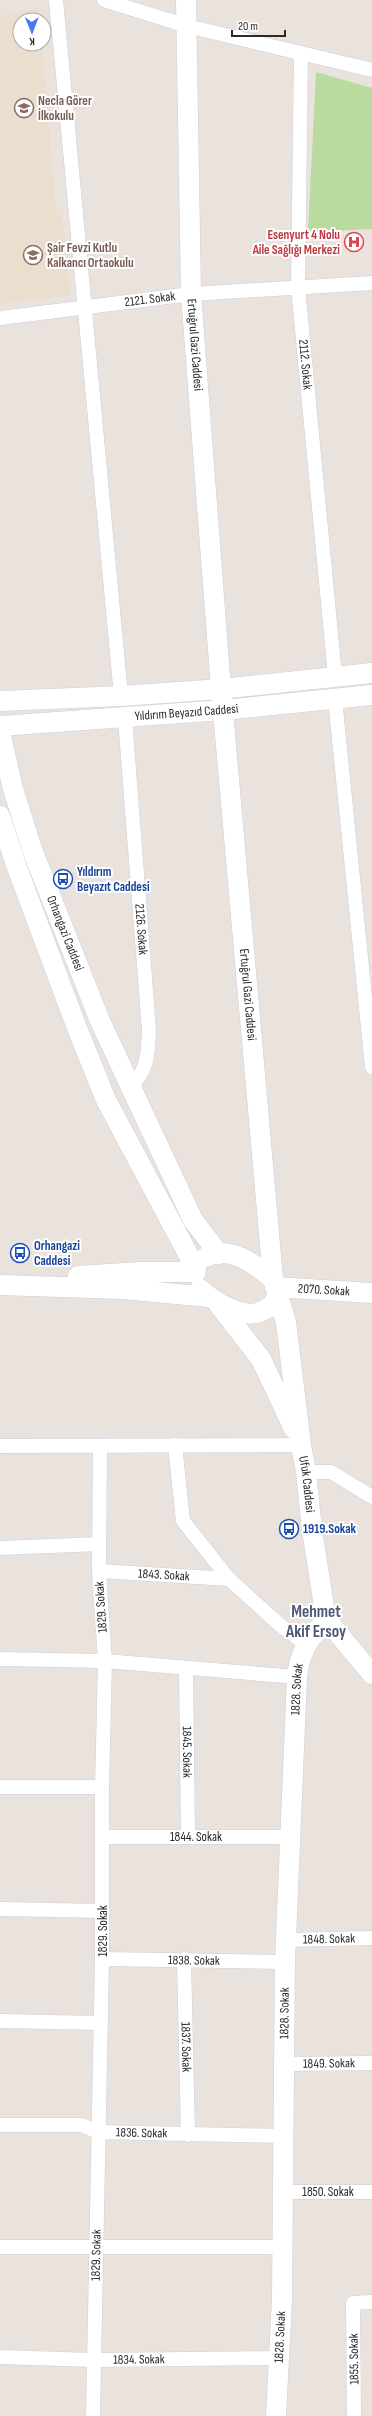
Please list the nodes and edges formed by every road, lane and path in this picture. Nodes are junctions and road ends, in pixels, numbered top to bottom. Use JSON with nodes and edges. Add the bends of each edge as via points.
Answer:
{"nodes":[{"id":1,"x":56,"y":0,"type":"edge"},
{"id":2,"x":104,"y":0,"type":"edge"},
{"id":3,"x":186,"y":0,"type":"edge"},
{"id":4,"x":187,"y":26,"type":"junction"},
{"id":5,"x":301,"y":53,"type":"junction"},
{"id":6,"x":372,"y":70,"type":"edge"},
{"id":7,"x":372,"y":283,"type":"edge"},
{"id":8,"x":298,"y":287,"type":"junction"},
{"id":9,"x":191,"y":294,"type":"junction"},
{"id":10,"x":85,"y":306,"type":"junction"},
{"id":11,"x":0,"y":318,"type":"edge"},
{"id":12,"x":372,"y":673,"type":"edge"},
{"id":13,"x":335,"y":676,"type":"junction"},
{"id":14,"x":221,"y":689,"type":"junction"},
{"id":15,"x":372,"y":695,"type":"edge"},
{"id":16,"x":121,"y":696,"type":"junction"},
{"id":17,"x":335,"y":699,"type":"junction"},
{"id":18,"x":0,"y":701,"type":"edge"},
{"id":19,"x":223,"y":710,"type":"junction"},
{"id":20,"x":125,"y":718,"type":"junction"},
{"id":21,"x":0,"y":726,"type":"edge"},
{"id":22,"x":0,"y":732,"type":"edge"},
{"id":23,"x":0,"y":816,"type":"edge"},
{"id":24,"x":372,"y":1067,"type":"edge"},
{"id":25,"x":130,"y":1087,"type":"junction"},
{"id":26,"x":219,"y":1254,"type":"junction"},
{"id":27,"x":196,"y":1271,"type":"junction"},
{"id":28,"x":0,"y":1279,"type":"edge"},
{"id":29,"x":0,"y":1285,"type":"edge"},
{"id":30,"x":275,"y":1287,"type":"junction"},
{"id":31,"x":372,"y":1293,"type":"edge"},
{"id":32,"x":213,"y":1299,"type":"junction"},
{"id":33,"x":301,"y":1445,"type":"junction"},
{"id":34,"x":0,"y":1446,"type":"edge"},
{"id":35,"x":100,"y":1446,"type":"junction"},
{"id":36,"x":175,"y":1446,"type":"junction"},
{"id":37,"x":306,"y":1472,"type":"junction"},
{"id":38,"x":372,"y":1497,"type":"edge"},
{"id":39,"x":99,"y":1544,"type":"junction"},
{"id":40,"x":0,"y":1548,"type":"edge"},
{"id":41,"x":99,"y":1571,"type":"junction"},
{"id":42,"x":229,"y":1579,"type":"junction"},
{"id":43,"x":326,"y":1619,"type":"junction"},
{"id":44,"x":306,"y":1644,"type":"junction"},
{"id":45,"x":0,"y":1659,"type":"edge"},
{"id":46,"x":105,"y":1661,"type":"junction"},
{"id":47,"x":186,"y":1668,"type":"junction"},
{"id":48,"x":372,"y":1674,"type":"edge"},
{"id":49,"x":297,"y":1677,"type":"junction"},
{"id":50,"x":0,"y":1787,"type":"edge"},
{"id":51,"x":102,"y":1787,"type":"junction"},
{"id":52,"x":103,"y":1837,"type":"junction"},
{"id":53,"x":188,"y":1837,"type":"junction"},
{"id":54,"x":289,"y":1838,"type":"junction"},
{"id":55,"x":0,"y":1909,"type":"edge"},
{"id":56,"x":103,"y":1911,"type":"junction"},
{"id":57,"x":372,"y":1938,"type":"edge"},
{"id":58,"x":286,"y":1940,"type":"junction"},
{"id":59,"x":102,"y":1959,"type":"junction"},
{"id":60,"x":184,"y":1959,"type":"junction"},
{"id":61,"x":285,"y":1962,"type":"junction"},
{"id":62,"x":0,"y":2021,"type":"edge"},
{"id":63,"x":101,"y":2023,"type":"junction"},
{"id":64,"x":372,"y":2063,"type":"edge"},
{"id":65,"x":285,"y":2064,"type":"junction"},
{"id":66,"x":0,"y":2125,"type":"edge"},
{"id":67,"x":98,"y":2132,"type":"junction"},
{"id":68,"x":188,"y":2135,"type":"junction"},
{"id":69,"x":284,"y":2136,"type":"junction"},
{"id":70,"x":283,"y":2192,"type":"junction"},
{"id":71,"x":372,"y":2192,"type":"edge"},
{"id":72,"x":95,"y":2246,"type":"junction"},
{"id":73,"x":0,"y":2247,"type":"edge"},
{"id":74,"x":281,"y":2247,"type":"junction"},
{"id":75,"x":372,"y":2302,"type":"edge"},
{"id":76,"x":0,"y":2357,"type":"edge"},
{"id":77,"x":279,"y":2358,"type":"junction"},
{"id":78,"x":93,"y":2360,"type":"junction"},
{"id":79,"x":93,"y":2416,"type":"edge"},
{"id":80,"x":276,"y":2416,"type":"edge"},
{"id":81,"x":354,"y":2416,"type":"edge"}],
"edges":[{"from":1,"to":10,"type":"street"},
{"from":2,"to":4,"type":"street"},
{"from":3,"to":4,"type":"main road","name":"Ertuğrul Gazi Caddesi"},
{"from":4,"to":5,"type":"street"},
{"from":4,"to":9,"type":"main road","name":"Ertuğrul Gazi Caddesi"},
{"from":5,"to":6,"type":"street"},
{"from":5,"to":8,"type":"street","name":"2112. Sokak"},
{"from":7,"to":8,"type":"street","name":"2121. Sokak"},
{"from":8,"to":9,"type":"street","name":"2121. Sokak"},
{"from":8,"to":13,"type":"street","name":"2112. Sokak"},
{"from":9,"to":10,"type":"street","name":"2121. Sokak"},
{"from":9,"to":14,"type":"main road","name":"Ertuğrul Gazi Caddesi"},
{"from":10,"to":11,"type":"street","name":"2121. Sokak"},
{"from":10,"to":16,"type":"street"},
{"from":12,"to":13,"type":"main road","name":"Yıldırım Beyazıd Caddesi"},
{"from":13,"to":14,"type":"main road","name":"Yıldırım Beyazıd Caddesi"},
{"from":13,"to":17,"type":"main road"},
{"from":14,"to":16,"type":"main road","name":"Yıldırım Beyazıd Caddesi"},
{"from":14,"to":19,"type":"main road","name":"Ertuğrul Gazi Caddesi"},
{"from":15,"to":17,"type":"main road","name":"Yıldırım Beyazıd Caddesi"},
{"from":16,"to":18,"type":"main road","name":"Yıldırım Beyazıd Caddesi"},
{"from":16,"to":20,"type":"main road"},
{"from":17,"to":19,"type":"main road","name":"Yıldırım Beyazıd Caddesi"},
{"from":17,"to":24,"type":"street"},
{"from":19,"to":20,"type":"main road","name":"Yıldırım Beyazıd Caddesi"},
{"from":19,"to":30,"type":"main road","name":"Ertuğrul Gazi Caddesi"},
{"from":20,"to":21,"type":"main road","name":"Yıldırım Beyazıd Caddesi"},
{"from":20,"to":25,"type":"street","name":"2126. Sokak","via":[[149,1030],[148,1056],[140,1078]]},
{"from":22,"to":25,"type":"main road","name":"Orhangazi Caddesi","via":[[13,789],[33,852],[100,1021]]},
{"from":23,"to":27,"type":"main road","via":[[16,865],[106,1100]]},
{"from":25,"to":26,"type":"main road","name":"Orhangazi Caddesi","via":[[193,1220]]},
{"from":26,"to":27,"type":"main road","via":[[202,1259]]},
{"from":26,"to":30,"type":"main road","via":[[250,1261]]},
{"from":27,"to":28,"type":"main road"},
{"from":27,"to":32,"type":"main road","via":[[194,1282]]},
{"from":29,"to":32,"type":"main road","via":[[123,1289]]},
{"from":30,"to":31,"type":"main road","name":"2070. Sokak"},
{"from":30,"to":32,"type":"main road","via":[[272,1306],[257,1313],[244,1313]]},
{"from":30,"to":33,"type":"main road","name":"Ertuğrul Gazi Caddesi","via":[[286,1322]]},
{"from":32,"to":33,"type":"main road","via":[[261,1359]]},
{"from":33,"to":36,"type":"street"},
{"from":33,"to":37,"type":"main road","name":"Ufuk Caddesi"},
{"from":34,"to":35,"type":"street"},
{"from":35,"to":36,"type":"street"},
{"from":35,"to":39,"type":"street","name":"1829. Sokak"},
{"from":36,"to":42,"type":"street","via":[[183,1521]]},
{"from":37,"to":38,"type":"street","via":[[331,1472]]},
{"from":37,"to":43,"type":"main road","name":"Ufuk Caddesi","via":[[312,1536]]},
{"from":39,"to":40,"type":"street"},
{"from":39,"to":41,"type":"street","name":"1829. Sokak"},
{"from":41,"to":42,"type":"street","name":"1843. Sokak"},
{"from":41,"to":46,"type":"street","name":"1829. Sokak"},
{"from":42,"to":44,"type":"street","via":[[281,1626]]},
{"from":43,"to":44,"type":"main road","name":"1828. Sokak"},
{"from":43,"to":48,"type":"main road"},
{"from":44,"to":49,"type":"main road","name":"1828. Sokak","via":[[299,1659]]},
{"from":45,"to":46,"type":"street"},
{"from":46,"to":47,"type":"street"},
{"from":46,"to":51,"type":"street","name":"1829. Sokak"},
{"from":47,"to":49,"type":"street"},
{"from":47,"to":53,"type":"street","name":"1845. Sokak"},
{"from":49,"to":54,"type":"main road","name":"1828. Sokak"},
{"from":50,"to":51,"type":"street"},
{"from":51,"to":52,"type":"street","name":"1829. Sokak"},
{"from":52,"to":53,"type":"street","name":"1844. Sokak"},
{"from":52,"to":56,"type":"street","name":"1829. Sokak"},
{"from":53,"to":54,"type":"street","name":"1844. Sokak"},
{"from":54,"to":58,"type":"main road","name":"1828. Sokak"},
{"from":55,"to":56,"type":"street"},
{"from":56,"to":59,"type":"street","name":"1829. Sokak"},
{"from":57,"to":58,"type":"street","name":"1848. Sokak"},
{"from":58,"to":61,"type":"main road","name":"1828. Sokak"},
{"from":59,"to":60,"type":"street","name":"1838. Sokak"},
{"from":59,"to":63,"type":"street","name":"1829. Sokak"},
{"from":60,"to":61,"type":"street","name":"1838. Sokak"},
{"from":60,"to":68,"type":"street","name":"1837. Sokak"},
{"from":61,"to":65,"type":"main road","name":"1828. Sokak"},
{"from":62,"to":63,"type":"street"},
{"from":63,"to":67,"type":"street","name":"1829. Sokak"},
{"from":64,"to":65,"type":"street","name":"1849. Sokak"},
{"from":65,"to":69,"type":"main road","name":"1828. Sokak"},
{"from":66,"to":67,"type":"street","name":"1836. Sokak","via":[[82,2125]]},
{"from":67,"to":68,"type":"street","name":"1836. Sokak"},
{"from":67,"to":72,"type":"street","name":"1829. Sokak"},
{"from":68,"to":69,"type":"street","name":"1836. Sokak"},
{"from":69,"to":70,"type":"main road","name":"1828. Sokak"},
{"from":70,"to":71,"type":"street","name":"1850. Sokak"},
{"from":70,"to":74,"type":"main road","name":"1828. Sokak"},
{"from":72,"to":73,"type":"street"},
{"from":72,"to":74,"type":"street"},
{"from":72,"to":78,"type":"street","name":"1829. Sokak"},
{"from":74,"to":77,"type":"main road","name":"1828. Sokak"},
{"from":75,"to":81,"type":"street","name":"1855. Sokak","via":[[353,2303]]},
{"from":76,"to":78,"type":"street","name":"1834. Sokak"},
{"from":77,"to":78,"type":"street","name":"1834. Sokak"},
{"from":77,"to":80,"type":"main road","name":"1828. Sokak"},
{"from":78,"to":79,"type":"street","name":"1829. Sokak"}]}
